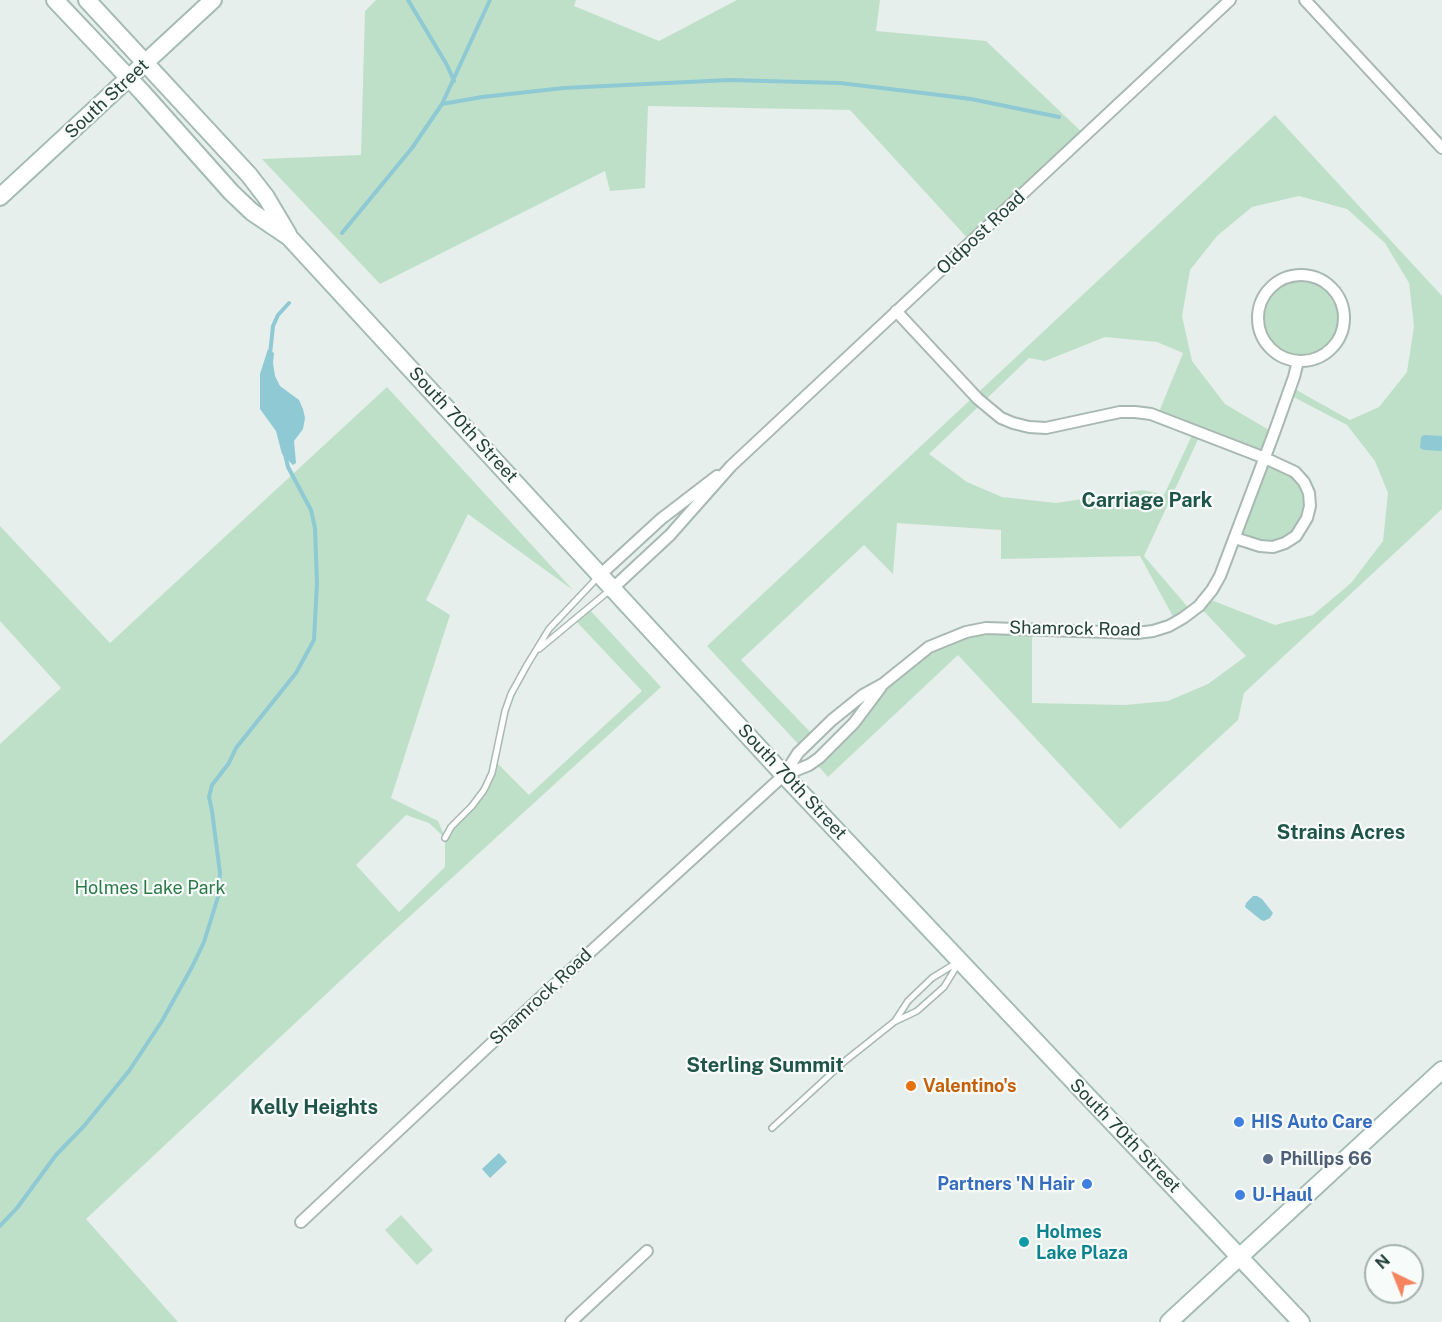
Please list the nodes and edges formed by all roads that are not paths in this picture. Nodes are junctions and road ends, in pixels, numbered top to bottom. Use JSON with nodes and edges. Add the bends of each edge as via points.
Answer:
{"nodes":[{"id":1,"x":55,"y":0,"type":"edge"},
{"id":2,"x":87,"y":0,"type":"edge"},
{"id":3,"x":213,"y":0,"type":"edge"},
{"id":4,"x":1230,"y":0,"type":"edge"},
{"id":5,"x":1305,"y":0,"type":"edge"},
{"id":6,"x":146,"y":62,"type":"junction"},
{"id":7,"x":129,"y":78,"type":"junction"},
{"id":8,"x":1442,"y":148,"type":"edge"},
{"id":9,"x":0,"y":197,"type":"edge"},
{"id":10,"x":289,"y":237,"type":"junction"},
{"id":11,"x":896,"y":311,"type":"junction"},
{"id":12,"x":1298,"y":361,"type":"junction"},
{"id":13,"x":1265,"y":458,"type":"junction"},
{"id":14,"x":731,"y":466,"type":"junction"},
{"id":15,"x":1235,"y":538,"type":"junction"},
{"id":16,"x":600,"y":575,"type":"junction"},
{"id":17,"x":613,"y":588,"type":"junction"},
{"id":18,"x":535,"y":652,"type":"junction"},
{"id":19,"x":882,"y":684,"type":"junction"},
{"id":20,"x":784,"y":775,"type":"junction"},
{"id":21,"x":445,"y":838,"type":"dead end"},
{"id":22,"x":960,"y":961,"type":"junction"},
{"id":23,"x":894,"y":1022,"type":"junction"},
{"id":24,"x":1442,"y":1070,"type":"edge"},
{"id":25,"x":772,"y":1128,"type":"dead end"},
{"id":26,"x":301,"y":1222,"type":"dead end"},
{"id":27,"x":648,"y":1251,"type":"dead end"},
{"id":28,"x":1240,"y":1257,"type":"junction"},
{"id":29,"x":571,"y":1322,"type":"edge"},
{"id":30,"x":1169,"y":1322,"type":"edge"},
{"id":31,"x":1301,"y":1322,"type":"edge"}],
"edges":[{"from":1,"to":7,"type":"main road","name":"South 70th Street"},
{"from":2,"to":6,"type":"main road","name":"South 70th Street"},
{"from":3,"to":6,"type":"main road","name":"South Street"},
{"from":4,"to":11,"type":"street","name":"Oldpost Road"},
{"from":5,"to":8,"type":"street"},
{"from":6,"to":7,"type":"main road","name":"South Street"},
{"from":6,"to":10,"type":"main road","name":"South 70th Street","via":[[249,175]]},
{"from":7,"to":9,"type":"main road","name":"South Street"},
{"from":7,"to":10,"type":"main road","name":"South 70th Street","via":[[231,192]]},
{"from":10,"to":16,"type":"main road","name":"South 70th Street"},
{"from":11,"to":13,"type":"street","via":[[988,409],[1013,423],[1046,428],[1120,412],[1151,414]]},
{"from":11,"to":14,"type":"street","name":"Oldpost Road"},
{"from":12,"to":12,"type":"street","via":[[1326,353],[1336,343],[1344,315],[1332,288],[1306,275],[1286,278],[1269,289],[1258,314],[1258,328],[1272,351]]},
{"from":12,"to":13,"type":"street","name":"Shamrock Road"},
{"from":13,"to":15,"type":"street","name":"Shamrock Road"},
{"from":13,"to":15,"type":"street","via":[[1288,467],[1304,482],[1309,493],[1307,519],[1296,536],[1273,547]]},
{"from":14,"to":16,"type":"street","name":"Oldpost Road","via":[[661,519]]},
{"from":14,"to":17,"type":"street","name":"Oldpost Road","via":[[670,535]]},
{"from":15,"to":19,"type":"street","name":"Shamrock Road","via":[[1212,590],[1199,606],[1169,626],[1137,633],[1007,628],[966,632],[929,647]]},
{"from":16,"to":17,"type":"main road","name":"South 70th Street"},
{"from":16,"to":18,"type":"lane","via":[[561,615]]},
{"from":17,"to":18,"type":"lane"},
{"from":17,"to":20,"type":"main road","name":"South 70th Street"},
{"from":18,"to":21,"type":"lane","via":[[511,694],[492,773],[484,790]]},
{"from":19,"to":20,"type":"street","name":"Shamrock Road","via":[[832,720],[798,753]]},
{"from":19,"to":20,"type":"street","name":"Shamrock Road","via":[[854,723],[819,758]]},
{"from":20,"to":22,"type":"main road","name":"South 70th Street"},
{"from":20,"to":26,"type":"street","name":"Shamrock Road"},
{"from":22,"to":23,"type":"lane","via":[[932,978],[908,1001]]},
{"from":22,"to":23,"type":"lane","via":[[944,987],[917,1011]]},
{"from":22,"to":28,"type":"main road","name":"South 70th Street"},
{"from":23,"to":25,"type":"lane"},
{"from":24,"to":28,"type":"main road"},
{"from":27,"to":29,"type":"street"},
{"from":28,"to":30,"type":"main road"},
{"from":28,"to":31,"type":"main road","name":"South 70th Street"}]}
